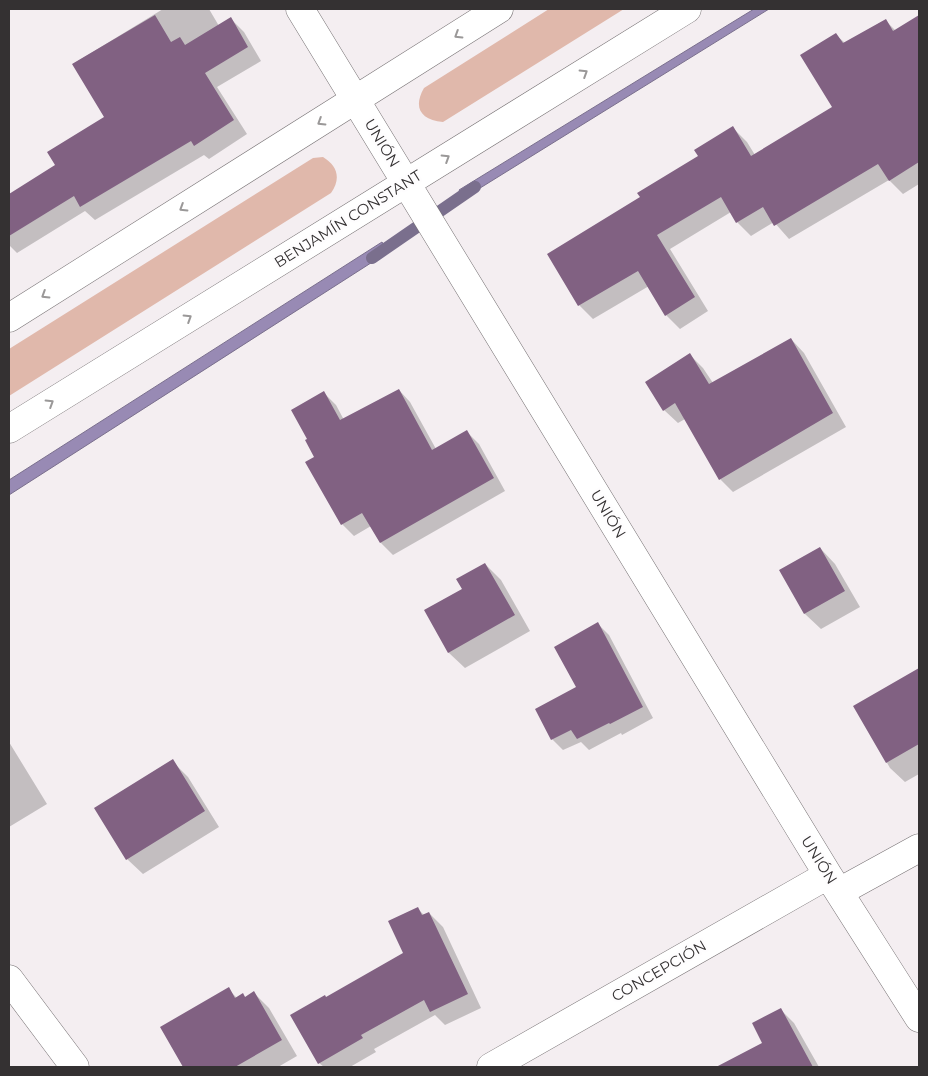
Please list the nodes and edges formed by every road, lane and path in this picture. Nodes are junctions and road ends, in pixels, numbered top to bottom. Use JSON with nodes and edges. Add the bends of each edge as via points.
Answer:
{"nodes":[{"id":1,"x":300,"y":9,"type":"edge"},
{"id":2,"x":499,"y":9,"type":"edge"},
{"id":3,"x":687,"y":9,"type":"edge"},
{"id":4,"x":356,"y":100,"type":"junction"},
{"id":5,"x":406,"y":183,"type":"junction"},
{"id":6,"x":9,"y":318,"type":"edge"},
{"id":7,"x":9,"y":429,"type":"edge"},
{"id":8,"x":919,"y":848,"type":"edge"},
{"id":9,"x":833,"y":883,"type":"junction"},
{"id":10,"x":9,"y":979,"type":"edge"},
{"id":11,"x":919,"y":1018,"type":"edge"},
{"id":12,"x":75,"y":1067,"type":"edge"},
{"id":13,"x":491,"y":1067,"type":"edge"}],
"edges":[{"from":1,"to":4,"type":"street","name":"UNIÓN"},
{"from":2,"to":4,"type":"street","one_way":true},
{"from":5,"to":3,"type":"street","name":"BENJAMÍN CONSTANT","one_way":true},
{"from":4,"to":5,"type":"street","name":"UNIÓN"},
{"from":4,"to":6,"type":"street","one_way":true},
{"from":7,"to":5,"type":"street","name":"BENJAMÍN CONSTANT","one_way":true},
{"from":5,"to":9,"type":"street","name":"UNIÓN"},
{"from":8,"to":9,"type":"street","name":"CONCEPCIÓN"},
{"from":9,"to":11,"type":"street","name":"UNIÓN"},
{"from":9,"to":13,"type":"street","name":"CONCEPCIÓN"},
{"from":10,"to":12,"type":"street"}]}
